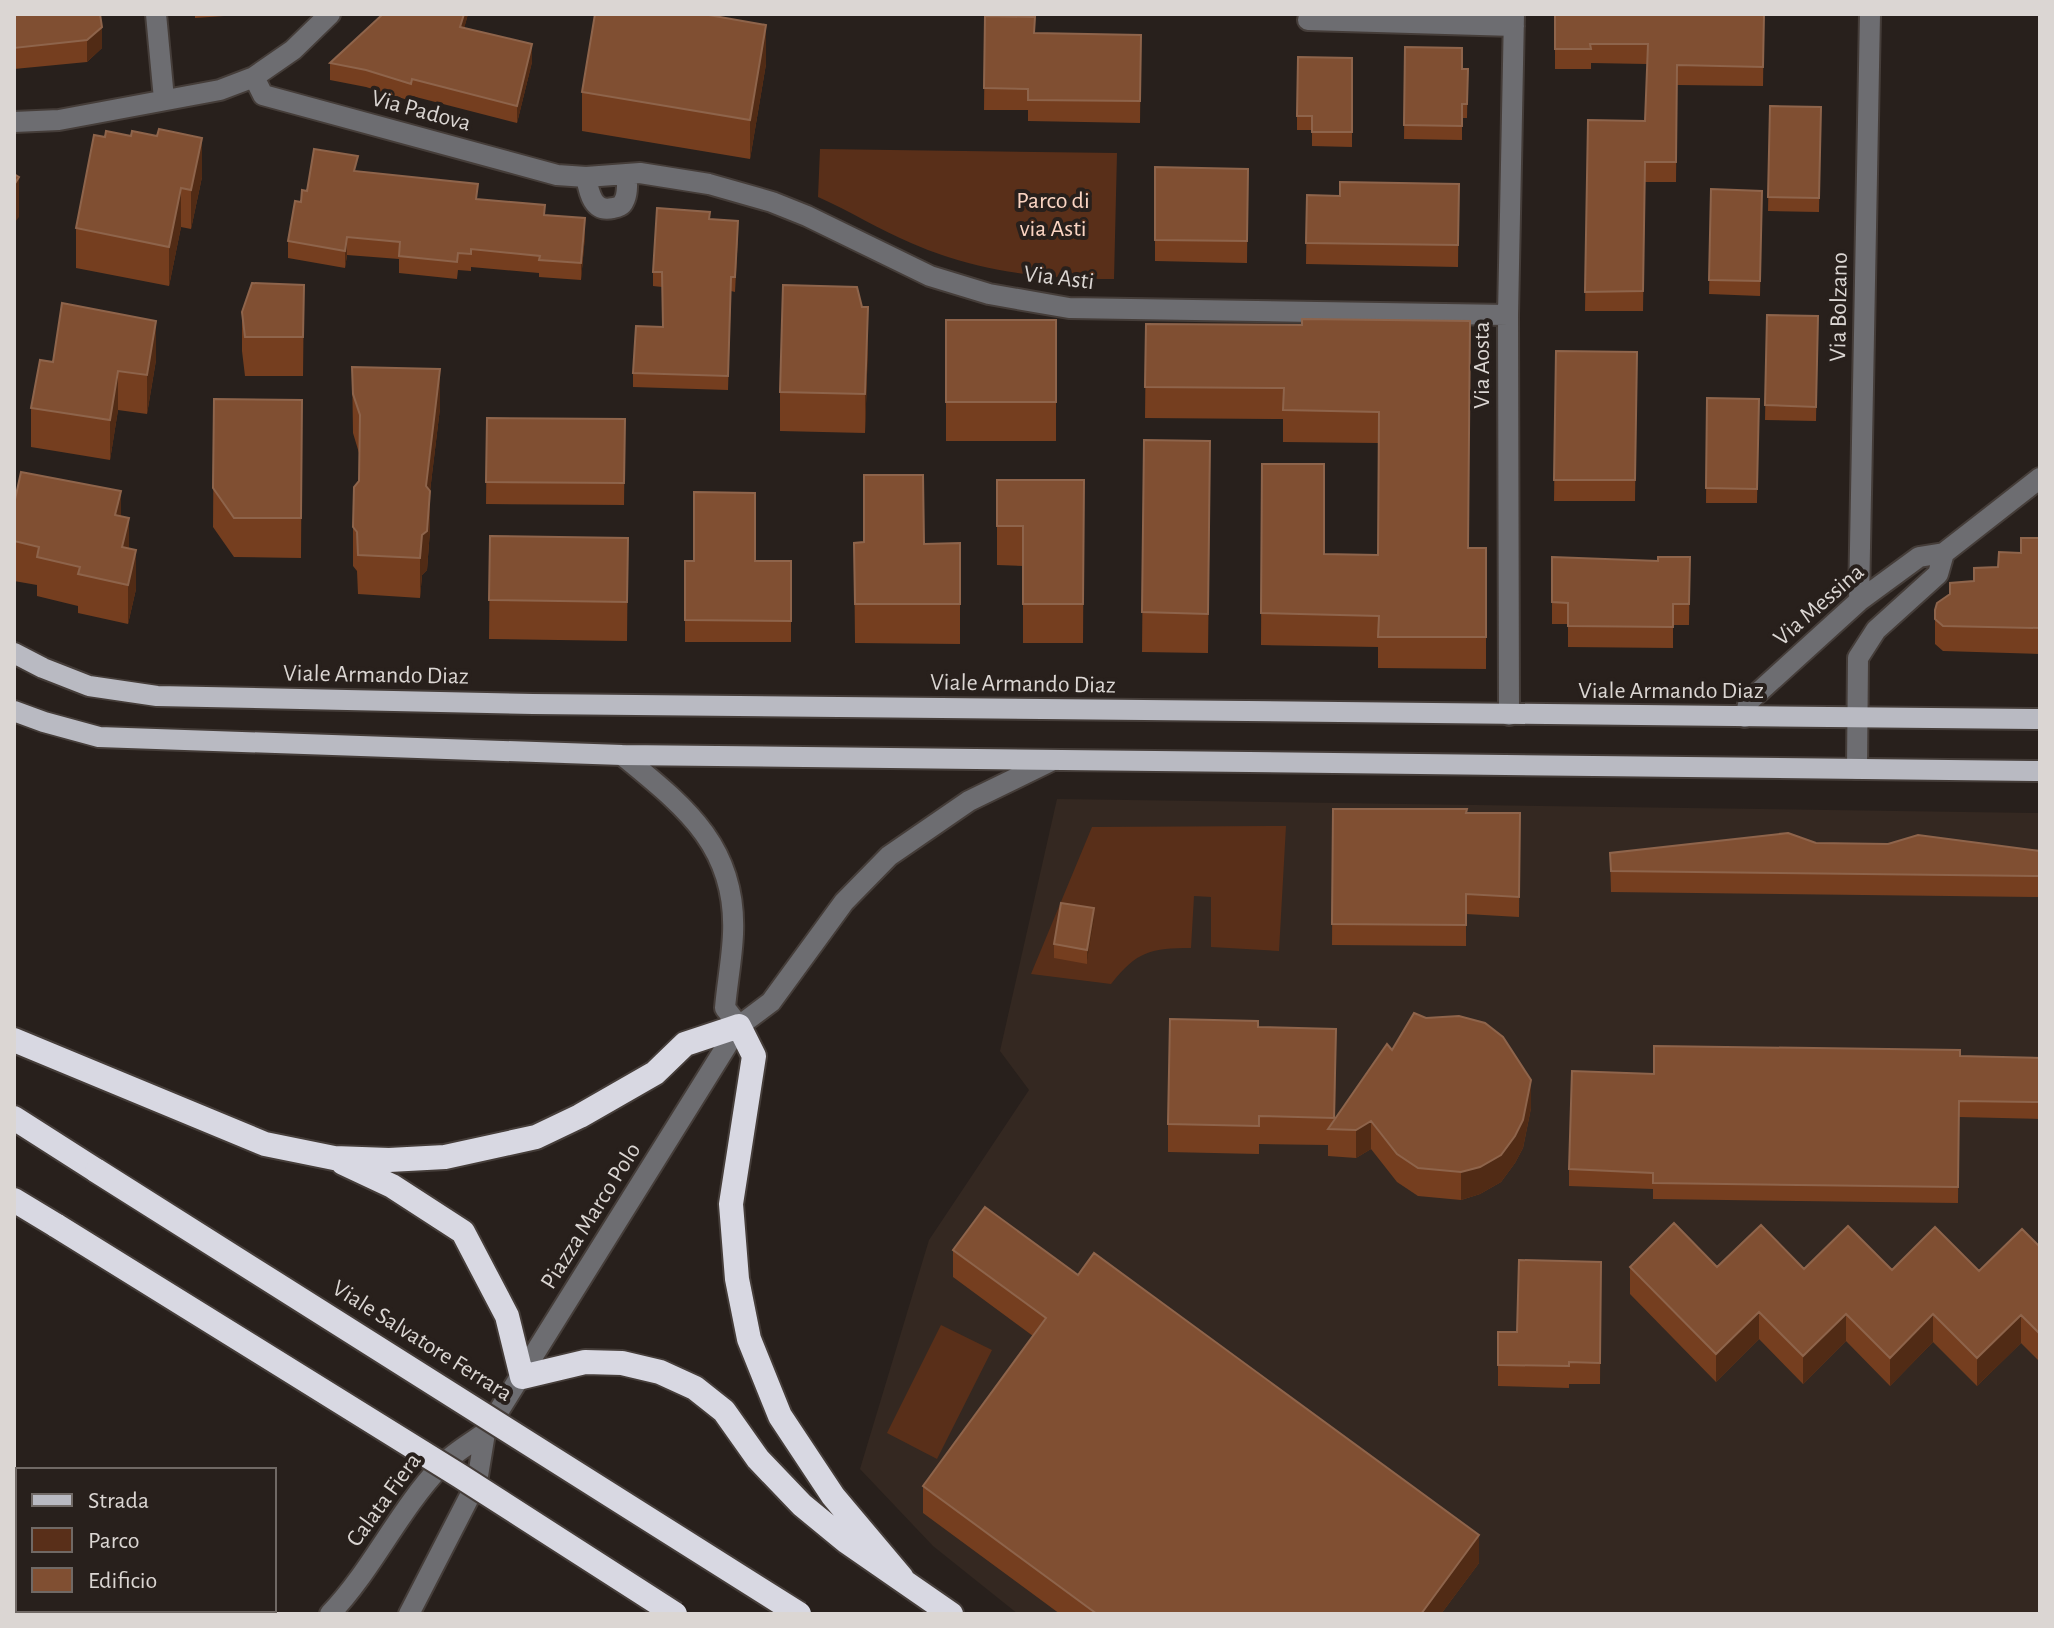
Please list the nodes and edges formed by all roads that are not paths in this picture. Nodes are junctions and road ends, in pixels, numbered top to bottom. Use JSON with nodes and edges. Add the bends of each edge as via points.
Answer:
{"nodes":[{"id":1,"x":156,"y":14,"type":"edge"},
{"id":2,"x":330,"y":14,"type":"edge"},
{"id":3,"x":1870,"y":14,"type":"edge"},
{"id":4,"x":1308,"y":20,"type":"dead end"},
{"id":5,"x":1514,"y":20,"type":"edge"},
{"id":6,"x":254,"y":77,"type":"junction"},
{"id":7,"x":164,"y":99,"type":"junction"},
{"id":8,"x":14,"y":122,"type":"edge"},
{"id":9,"x":627,"y":174,"type":"junction"},
{"id":10,"x":586,"y":177,"type":"junction"},
{"id":11,"x":1508,"y":315,"type":"junction"},
{"id":12,"x":2040,"y":478,"type":"edge"},
{"id":13,"x":1944,"y":553,"type":"junction"},
{"id":14,"x":1859,"y":601,"type":"junction"},
{"id":15,"x":14,"y":653,"type":"edge"},
{"id":16,"x":14,"y":711,"type":"edge"},
{"id":17,"x":1509,"y":715,"type":"junction"},
{"id":18,"x":1745,"y":717,"type":"junction"},
{"id":19,"x":1857,"y":719,"type":"junction"},
{"id":20,"x":2040,"y":719,"type":"edge"},
{"id":21,"x":622,"y":755,"type":"junction"},
{"id":22,"x":1053,"y":760,"type":"junction"},
{"id":23,"x":1857,"y":769,"type":"junction"},
{"id":24,"x":2040,"y":771,"type":"edge"},
{"id":25,"x":739,"y":1026,"type":"junction"},
{"id":26,"x":14,"y":1040,"type":"edge"},
{"id":27,"x":14,"y":1118,"type":"edge"},
{"id":28,"x":334,"y":1158,"type":"junction"},
{"id":29,"x":14,"y":1200,"type":"edge"},
{"id":30,"x":522,"y":1377,"type":"junction"},
{"id":31,"x":485,"y":1433,"type":"junction"},
{"id":32,"x":902,"y":1578,"type":"junction"},
{"id":33,"x":330,"y":1614,"type":"edge"},
{"id":34,"x":409,"y":1614,"type":"edge"},
{"id":35,"x":675,"y":1614,"type":"edge"},
{"id":36,"x":799,"y":1614,"type":"edge"},
{"id":37,"x":951,"y":1614,"type":"edge"}],
"edges":[{"from":1,"to":7,"type":"street"},
{"from":2,"to":6,"type":"street","via":[[293,50]]},
{"from":3,"to":14,"type":"street","name":"Via Bolzano"},
{"from":4,"to":5,"type":"street"},
{"from":5,"to":11,"type":"street","name":"Via Aosta"},
{"from":6,"to":7,"type":"street","via":[[220,90]]},
{"from":6,"to":10,"type":"street","name":"Via Padova","via":[[263,95],[557,175]]},
{"from":7,"to":8,"type":"street","via":[[59,120]]},
{"from":9,"to":10,"type":"street","name":"Via Padova"},
{"from":9,"to":10,"type":"street","via":[[626,199],[609,210],[592,201]]},
{"from":9,"to":11,"type":"street","name":"Via Asti","via":[[686,179],[772,202],[930,276],[989,294],[1069,308]]},
{"from":11,"to":17,"type":"street","name":"Via Aosta"},
{"from":12,"to":13,"type":"street","name":"Via Messina"},
{"from":13,"to":14,"type":"street","name":"Via Messina","via":[[1919,557]]},
{"from":13,"to":19,"type":"street","name":"Via Messina","via":[[1938,574],[1876,630],[1858,658]]},
{"from":14,"to":18,"type":"street","name":"Via Messina","via":[[1749,701]]},
{"from":15,"to":17,"type":"main road","name":"Viale Armando Diaz","via":[[89,686],[157,696]]},
{"from":16,"to":21,"type":"main road","via":[[99,737]]},
{"from":17,"to":18,"type":"main road","name":"Viale Armando Diaz"},
{"from":18,"to":19,"type":"main road","name":"Viale Armando Diaz"},
{"from":19,"to":20,"type":"main road","name":"Viale Armando Diaz"},
{"from":19,"to":23,"type":"street","name":"Via Messina"},
{"from":21,"to":22,"type":"main road"},
{"from":21,"to":25,"type":"street","via":[[676,799],[711,839],[730,883],[733,933],[725,1008]]},
{"from":22,"to":23,"type":"main road"},
{"from":22,"to":25,"type":"street","name":"Piazza Marco Polo","via":[[969,801],[889,856],[844,902],[771,1002]]},
{"from":23,"to":24,"type":"main road"},
{"from":25,"to":28,"type":"highway","via":[[685,1044],[655,1073],[536,1137],[445,1157]]},
{"from":25,"to":30,"type":"street","name":"Piazza Marco Polo"},
{"from":25,"to":32,"type":"highway","via":[[754,1056],[731,1204],[749,1339],[780,1416],[833,1496]]},
{"from":26,"to":28,"type":"highway","via":[[265,1144]]},
{"from":27,"to":36,"type":"highway","name":"Viale Salvatore Ferrara","bridge":true},
{"from":28,"to":30,"type":"highway","via":[[392,1186],[463,1232],[507,1316]]},
{"from":29,"to":35,"type":"highway","bridge":true},
{"from":30,"to":31,"type":"street","name":"Piazza Marco Polo"},
{"from":30,"to":32,"type":"highway","via":[[585,1362],[622,1363],[695,1388],[724,1411],[758,1459],[802,1505]]},
{"from":31,"to":33,"type":"street","name":"Calata Fiera","via":[[442,1464]]},
{"from":31,"to":34,"type":"street","via":[[477,1482]]},
{"from":32,"to":37,"type":"highway"}]}
